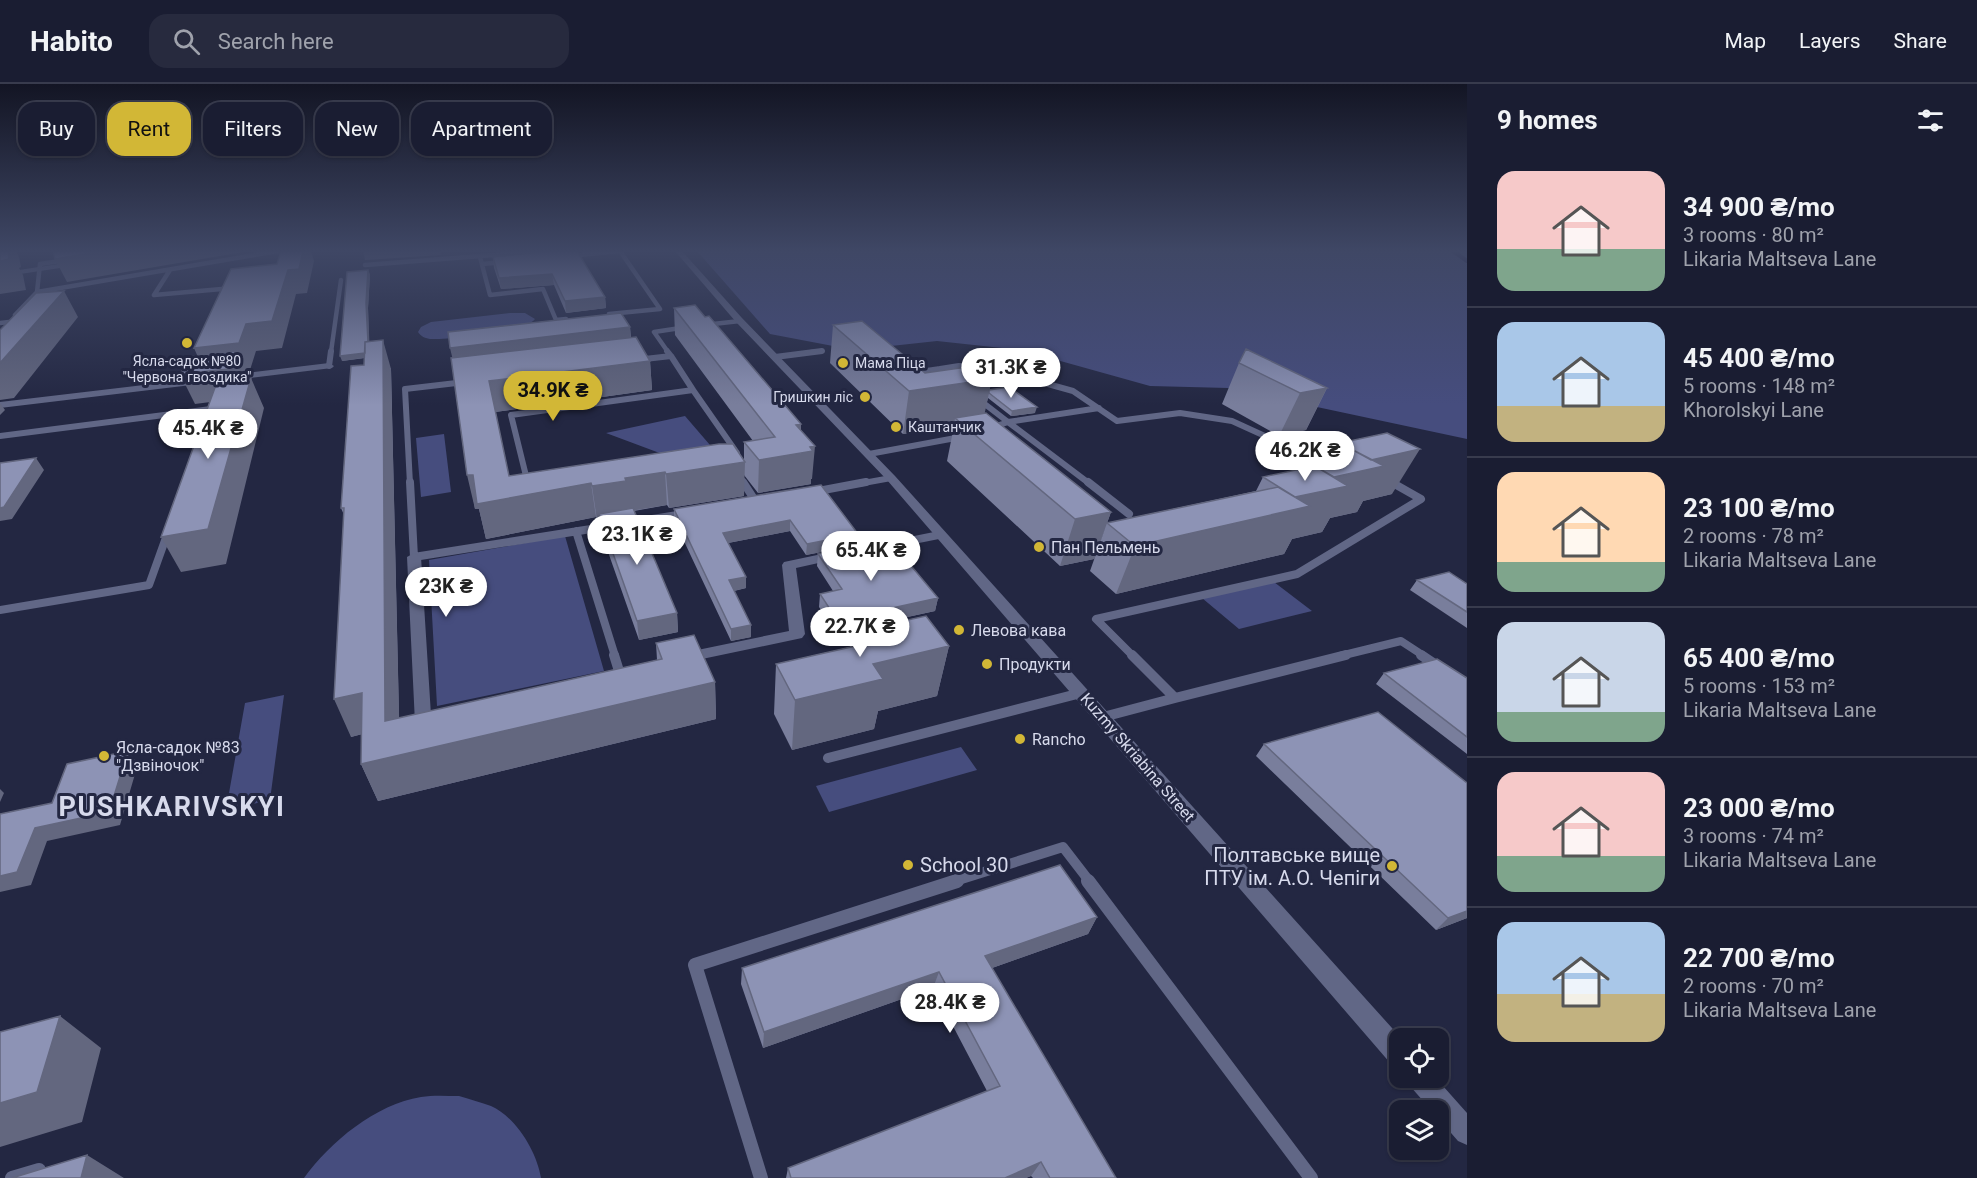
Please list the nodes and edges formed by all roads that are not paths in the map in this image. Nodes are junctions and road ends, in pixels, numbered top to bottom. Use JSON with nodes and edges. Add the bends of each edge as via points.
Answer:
{"nodes":[{"id":1,"x":28,"y":302,"type":"edge"},
{"id":2,"x":338,"y":302,"type":"edge"},
{"id":3,"x":548,"y":302,"type":"edge"},
{"id":4,"x":655,"y":302,"type":"edge"},
{"id":5,"x":723,"y":302,"type":"edge"},
{"id":6,"x":599,"y":316,"type":"edge"},
{"id":7,"x":578,"y":318,"type":"edge"},
{"id":8,"x":20,"y":320,"type":"edge"},
{"id":9,"x":740,"y":321,"type":"junction"},
{"id":10,"x":9,"y":322,"type":"junction"},
{"id":11,"x":0,"y":323,"type":"edge"},
{"id":12,"x":822,"y":351,"type":"dead end"},
{"id":13,"x":671,"y":356,"type":"junction"},
{"id":14,"x":775,"y":357,"type":"junction"},
{"id":15,"x":625,"y":361,"type":"edge"},
{"id":16,"x":329,"y":366,"type":"joint"},
{"id":17,"x":940,"y":369,"type":"junction"},
{"id":18,"x":905,"y":374,"type":"edge"},
{"id":19,"x":475,"y":381,"type":"edge"},
{"id":20,"x":958,"y":383,"type":"edge"},
{"id":21,"x":693,"y":390,"type":"junction"},
{"id":22,"x":969,"y":393,"type":"edge"},
{"id":23,"x":0,"y":405,"type":"edge"},
{"id":24,"x":1099,"y":408,"type":"junction"},
{"id":25,"x":1008,"y":422,"type":"junction"},
{"id":26,"x":203,"y":431,"type":"edge"},
{"id":27,"x":980,"y":432,"type":"edge"},
{"id":28,"x":0,"y":436,"type":"edge"},
{"id":29,"x":970,"y":436,"type":"edge"},
{"id":30,"x":868,"y":454,"type":"junction"},
{"id":31,"x":729,"y":461,"type":"edge"},
{"id":32,"x":1333,"y":464,"type":"edge"},
{"id":33,"x":734,"y":469,"type":"edge"},
{"id":34,"x":1378,"y":475,"type":"edge"},
{"id":35,"x":891,"y":478,"type":"junction"},
{"id":36,"x":530,"y":493,"type":"edge"},
{"id":37,"x":802,"y":494,"type":"edge"},
{"id":38,"x":768,"y":500,"type":"edge"},
{"id":39,"x":756,"y":502,"type":"junction"},
{"id":40,"x":745,"y":504,"type":"edge"},
{"id":41,"x":689,"y":513,"type":"edge"},
{"id":42,"x":1129,"y":514,"type":"dead end"},
{"id":43,"x":172,"y":519,"type":"edge"},
{"id":44,"x":576,"y":531,"type":"junction"},
{"id":45,"x":939,"y":535,"type":"junction"},
{"id":46,"x":414,"y":557,"type":"junction"},
{"id":47,"x":0,"y":610,"type":"edge"},
{"id":48,"x":663,"y":662,"type":"edge"},
{"id":49,"x":620,"y":672,"type":"edge"},
{"id":50,"x":1448,"y":674,"type":"edge"},
{"id":51,"x":1081,"y":693,"type":"junction"},
{"id":52,"x":1175,"y":698,"type":"junction"},
{"id":53,"x":1102,"y":717,"type":"junction"},
{"id":54,"x":445,"y":718,"type":"edge"},
{"id":55,"x":828,"y":758,"type":"dead end"},
{"id":56,"x":1389,"y":1043,"type":"edge"},
{"id":57,"x":1429,"y":1088,"type":"edge"},
{"id":58,"x":1467,"y":1132,"type":"edge"},
{"id":59,"x":39,"y":1170,"type":"edge"},
{"id":60,"x":12,"y":1178,"type":"edge"},
{"id":61,"x":761,"y":1178,"type":"edge"},
{"id":62,"x":1311,"y":1178,"type":"edge"}],
"edges":[{"from":1,"to":10,"type":"lane"},
{"from":2,"to":16,"type":"lane"},
{"from":3,"to":7,"type":"lane","via":[[556,320]]},
{"from":4,"to":6,"type":"lane","via":[[660,309]]},
{"from":5,"to":9,"type":"street","name":"Kuzmy Skriabina Street"},
{"from":8,"to":10,"type":"lane"},
{"from":9,"to":13,"type":"lane","via":[[654,332]]},
{"from":9,"to":14,"type":"street","name":"Kuzmy Skriabina Street"},
{"from":10,"to":11,"type":"lane"},
{"from":12,"to":14,"type":"lane"},
{"from":13,"to":15,"type":"lane"},
{"from":13,"to":21,"type":"lane"},
{"from":14,"to":30,"type":"street","name":"Kuzmy Skriabina Street"},
{"from":16,"to":23,"type":"street"},
{"from":17,"to":18,"type":"lane"},
{"from":17,"to":20,"type":"lane"},
{"from":17,"to":24,"type":"lane","via":[[959,366],[998,370],[1073,391]]},
{"from":19,"to":46,"type":"lane","via":[[405,389]]},
{"from":21,"to":31,"type":"lane","via":[[738,454]]},
{"from":21,"to":36,"type":"lane","via":[[511,415]]},
{"from":22,"to":25,"type":"lane"},
{"from":24,"to":25,"type":"lane"},
{"from":24,"to":32,"type":"lane","via":[[1117,421],[1180,413],[1232,421],[1311,459]]},
{"from":25,"to":27,"type":"lane"},
{"from":25,"to":42,"type":"lane"},
{"from":26,"to":28,"type":"lane","via":[[211,410]]},
{"from":29,"to":30,"type":"lane"},
{"from":30,"to":35,"type":"street","name":"Kuzmy Skriabina Street"},
{"from":33,"to":39,"type":"lane"},
{"from":34,"to":52,"type":"lane","via":[[1421,498],[1297,574],[1096,619]]},
{"from":35,"to":37,"type":"lane"},
{"from":35,"to":45,"type":"street","name":"Kuzmy Skriabina Street"},
{"from":38,"to":39,"type":"lane"},
{"from":39,"to":40,"type":"lane"},
{"from":41,"to":44,"type":"lane"},
{"from":43,"to":47,"type":"lane","via":[[149,585]]},
{"from":44,"to":46,"type":"lane"},
{"from":44,"to":49,"type":"lane"},
{"from":45,"to":48,"type":"street","via":[[789,565],[797,634]]},
{"from":45,"to":51,"type":"street","name":"Kuzmy Skriabina Street"},
{"from":46,"to":54,"type":"street","via":[[423,723]]},
{"from":50,"to":52,"type":"lane","via":[[1401,640]]},
{"from":51,"to":53,"type":"street","name":"Kuzmy Skriabina Street"},
{"from":51,"to":55,"type":"lane"},
{"from":52,"to":53,"type":"lane"},
{"from":53,"to":56,"type":"street","name":"Kuzmy Skriabina Street"},
{"from":57,"to":58,"type":"street"},
{"from":59,"to":60,"type":"lane"},
{"from":61,"to":62,"type":"lane","via":[[695,965],[1063,847]]}]}
